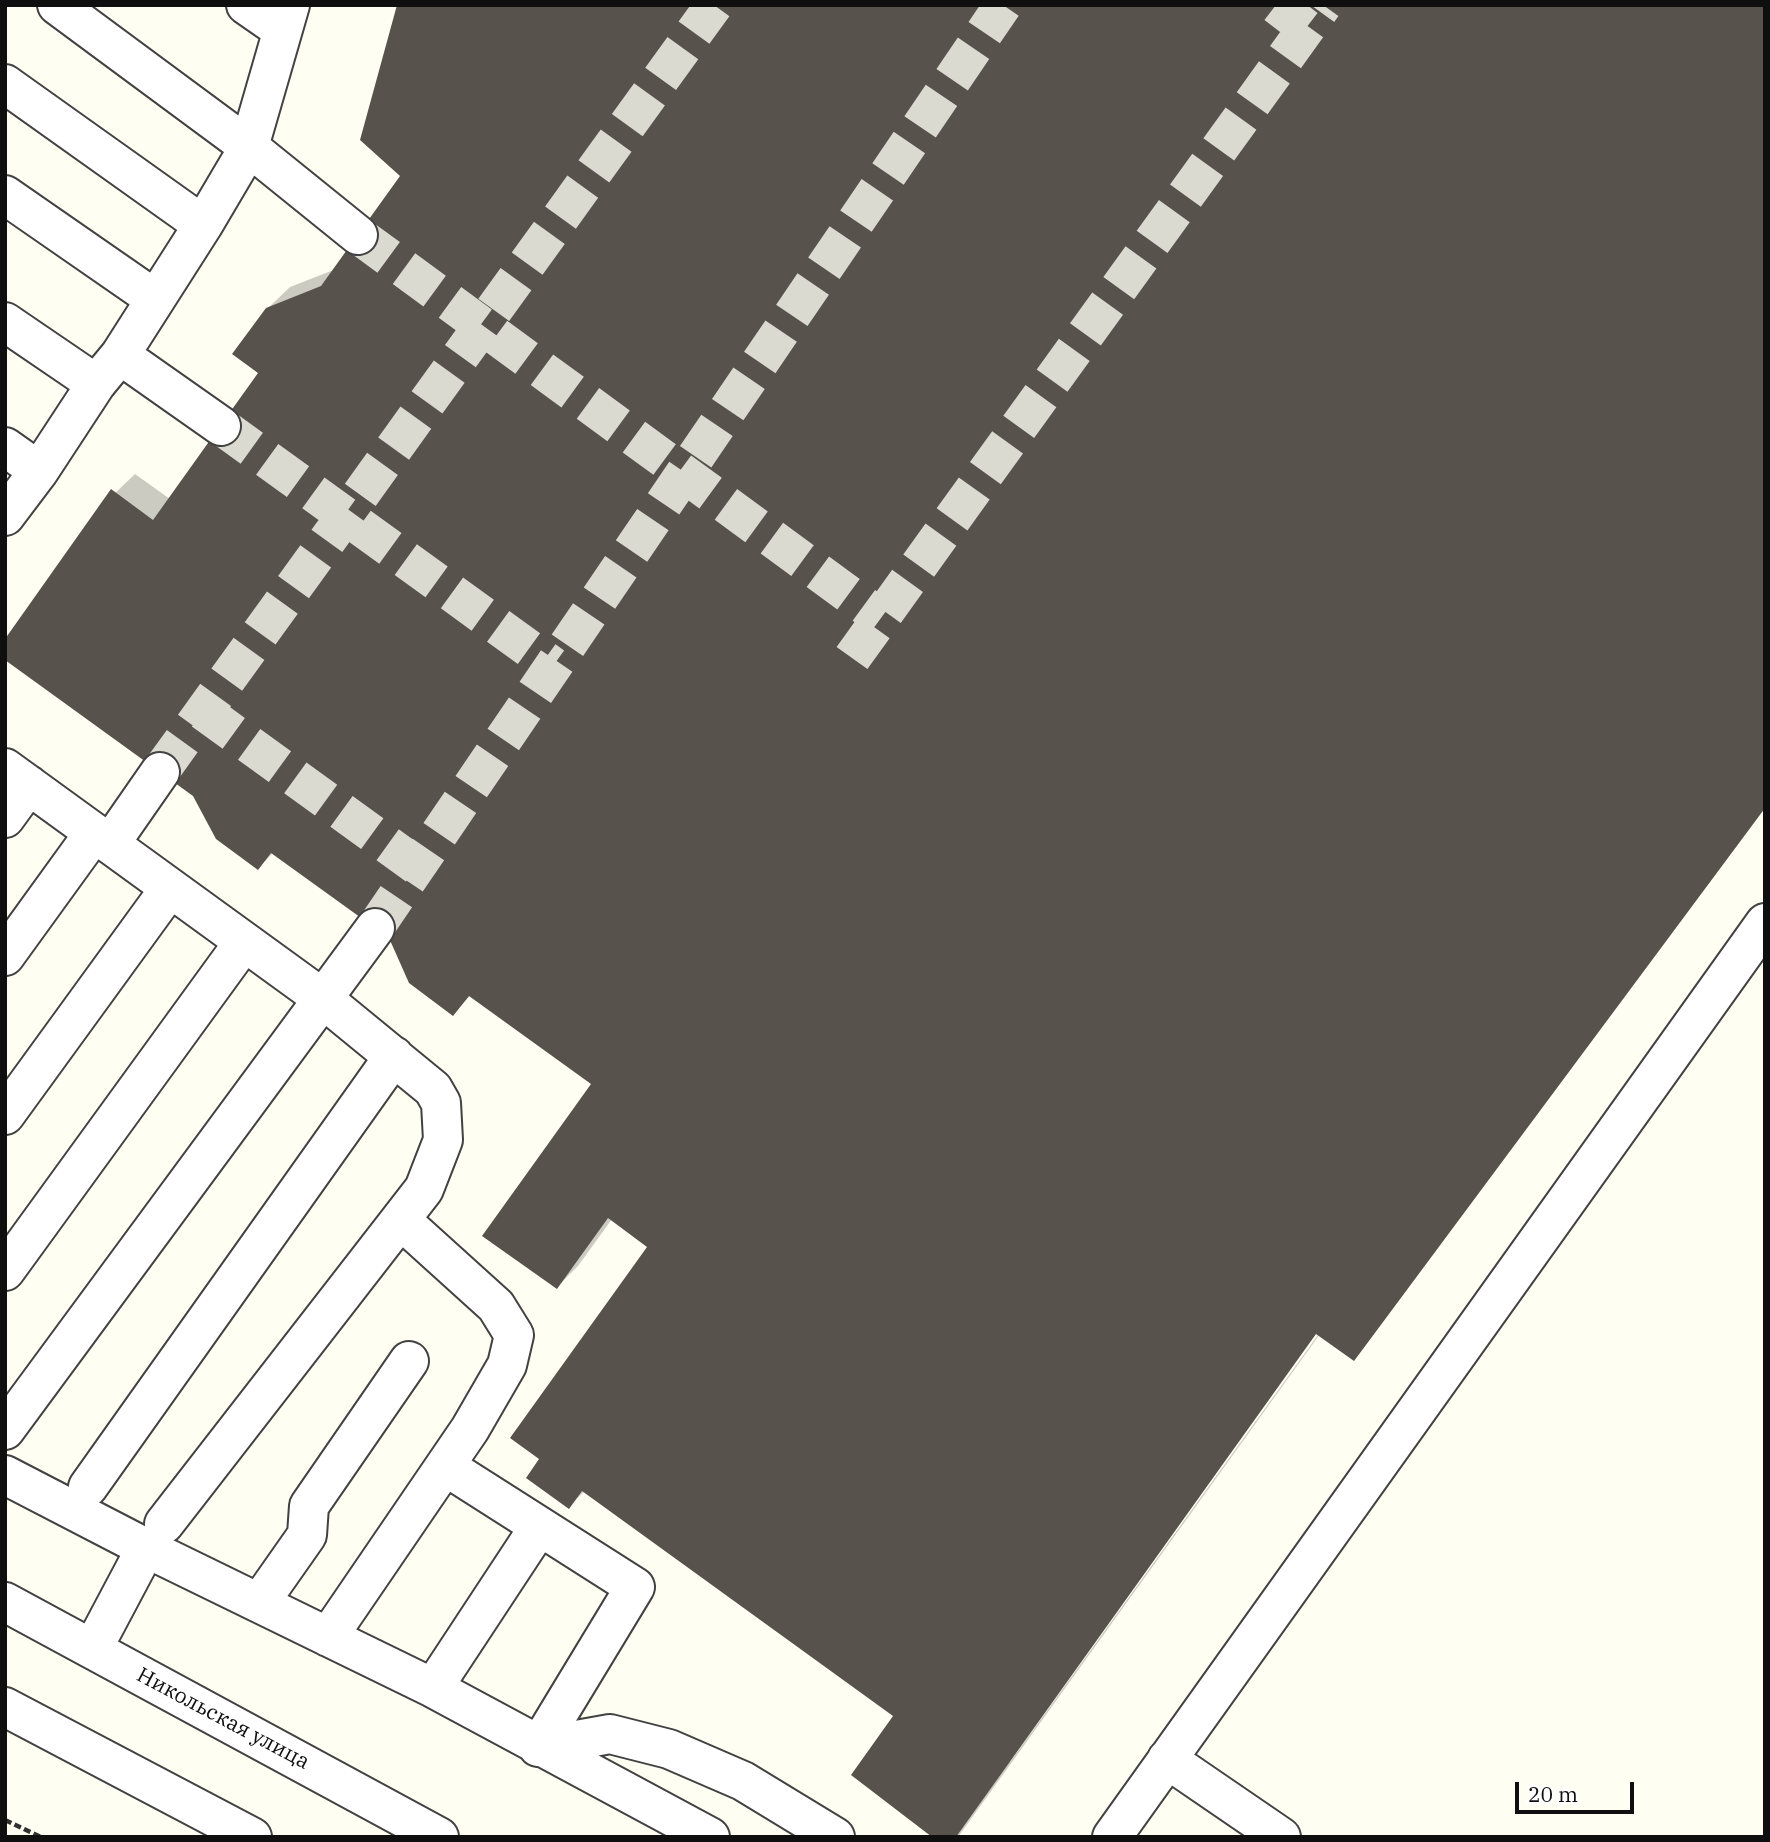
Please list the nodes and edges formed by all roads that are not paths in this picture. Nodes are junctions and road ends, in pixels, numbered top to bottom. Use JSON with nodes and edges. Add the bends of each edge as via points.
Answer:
{"nodes":[{"id":1,"x":57,"y":5,"type":"edge"},
{"id":2,"x":246,"y":5,"type":"edge"},
{"id":3,"x":286,"y":18,"type":"edge"},
{"id":4,"x":5,"y":84,"type":"edge"},
{"id":5,"x":249,"y":147,"type":"junction"},
{"id":6,"x":5,"y":195,"type":"edge"},
{"id":7,"x":203,"y":225,"type":"junction"},
{"id":8,"x":358,"y":235,"type":"tunnel mouth"},
{"id":9,"x":155,"y":299,"type":"junction"},
{"id":10,"x":5,"y":322,"type":"edge"},
{"id":11,"x":108,"y":370,"type":"junction"},
{"id":12,"x":221,"y":426,"type":"tunnel mouth"},
{"id":13,"x":5,"y":447,"type":"edge"},
{"id":14,"x":39,"y":471,"type":"junction"},
{"id":15,"x":5,"y":516,"type":"edge"},
{"id":16,"x":160,"y":772,"type":"tunnel mouth"},
{"id":17,"x":17,"y":777,"type":"edge"},
{"id":18,"x":5,"y":818,"type":"edge"},
{"id":19,"x":102,"y":838,"type":"junction"},
{"id":20,"x":170,"y":888,"type":"junction"},
{"id":21,"x":1765,"y":923,"type":"edge"},
{"id":22,"x":375,"y":928,"type":"tunnel mouth"},
{"id":23,"x":244,"y":942,"type":"junction"},
{"id":24,"x":5,"y":956,"type":"edge"},
{"id":25,"x":322,"y":998,"type":"junction"},
{"id":26,"x":394,"y":1056,"type":"junction"},
{"id":27,"x":5,"y":1115,"type":"edge"},
{"id":28,"x":402,"y":1222,"type":"junction"},
{"id":29,"x":5,"y":1271,"type":"edge"},
{"id":30,"x":409,"y":1361,"type":"dead end"},
{"id":31,"x":5,"y":1430,"type":"edge"},
{"id":32,"x":445,"y":1466,"type":"junction"},
{"id":33,"x":5,"y":1475,"type":"edge"},
{"id":34,"x":88,"y":1487,"type":"dead end"},
{"id":35,"x":540,"y":1527,"type":"junction"},
{"id":36,"x":155,"y":1536,"type":"junction"},
{"id":37,"x":5,"y":1602,"type":"edge"},
{"id":38,"x":260,"y":1602,"type":"junction"},
{"id":39,"x":328,"y":1637,"type":"junction"},
{"id":40,"x":93,"y":1648,"type":"junction"},
{"id":41,"x":433,"y":1688,"type":"junction"},
{"id":42,"x":5,"y":1707,"type":"edge"},
{"id":43,"x":538,"y":1747,"type":"junction"},
{"id":44,"x":1167,"y":1759,"type":"junction"},
{"id":45,"x":186,"y":1802,"type":"junction"},
{"id":46,"x":211,"y":1837,"type":"edge"},
{"id":47,"x":252,"y":1837,"type":"edge"},
{"id":48,"x":439,"y":1837,"type":"edge"},
{"id":49,"x":710,"y":1837,"type":"edge"},
{"id":50,"x":835,"y":1837,"type":"edge"},
{"id":51,"x":1112,"y":1837,"type":"edge"},
{"id":52,"x":1281,"y":1837,"type":"edge"}],
"edges":[{"from":1,"to":5,"type":"street"},
{"from":2,"to":3,"type":"street"},
{"from":3,"to":5,"type":"street"},
{"from":4,"to":7,"type":"street"},
{"from":5,"to":7,"type":"street"},
{"from":5,"to":8,"type":"street"},
{"from":6,"to":9,"type":"street"},
{"from":7,"to":9,"type":"street"},
{"from":9,"to":11,"type":"street"},
{"from":10,"to":11,"type":"street"},
{"from":11,"to":12,"type":"street"},
{"from":11,"to":14,"type":"street"},
{"from":13,"to":14,"type":"street"},
{"from":14,"to":15,"type":"street"},
{"from":16,"to":19,"type":"street"},
{"from":17,"to":18,"type":"street"},
{"from":17,"to":19,"type":"street"},
{"from":19,"to":20,"type":"street"},
{"from":19,"to":24,"type":"street"},
{"from":20,"to":23,"type":"street"},
{"from":20,"to":27,"type":"street"},
{"from":21,"to":44,"type":"street"},
{"from":22,"to":25,"type":"street"},
{"from":23,"to":25,"type":"street"},
{"from":23,"to":29,"type":"street"},
{"from":25,"to":26,"type":"street"},
{"from":25,"to":31,"type":"street"},
{"from":26,"to":28,"type":"street","via":[[433,1089],[441,1103],[443,1140],[424,1189]]},
{"from":26,"to":34,"type":"street"},
{"from":28,"to":32,"type":"street","via":[[496,1307],[514,1335],[507,1366]]},
{"from":28,"to":36,"type":"street"},
{"from":30,"to":38,"type":"street","via":[[309,1506],[307,1535]]},
{"from":32,"to":35,"type":"street"},
{"from":32,"to":39,"type":"street"},
{"from":33,"to":36,"type":"street"},
{"from":35,"to":41,"type":"street"},
{"from":35,"to":43,"type":"street","via":[[635,1587]]},
{"from":36,"to":38,"type":"street"},
{"from":36,"to":40,"type":"street"},
{"from":37,"to":40,"type":"street","name":"Никольская улица"},
{"from":38,"to":39,"type":"street"},
{"from":39,"to":41,"type":"street"},
{"from":40,"to":48,"type":"street","name":"Никольская улица"},
{"from":41,"to":43,"type":"street"},
{"from":42,"to":45,"type":"street"},
{"from":43,"to":49,"type":"street"},
{"from":43,"to":50,"type":"street","via":[[610,1734],[669,1749],[743,1781]]},
{"from":44,"to":51,"type":"street"},
{"from":44,"to":52,"type":"street"},
{"from":45,"to":46,"type":"street"},
{"from":45,"to":47,"type":"street"}]}
